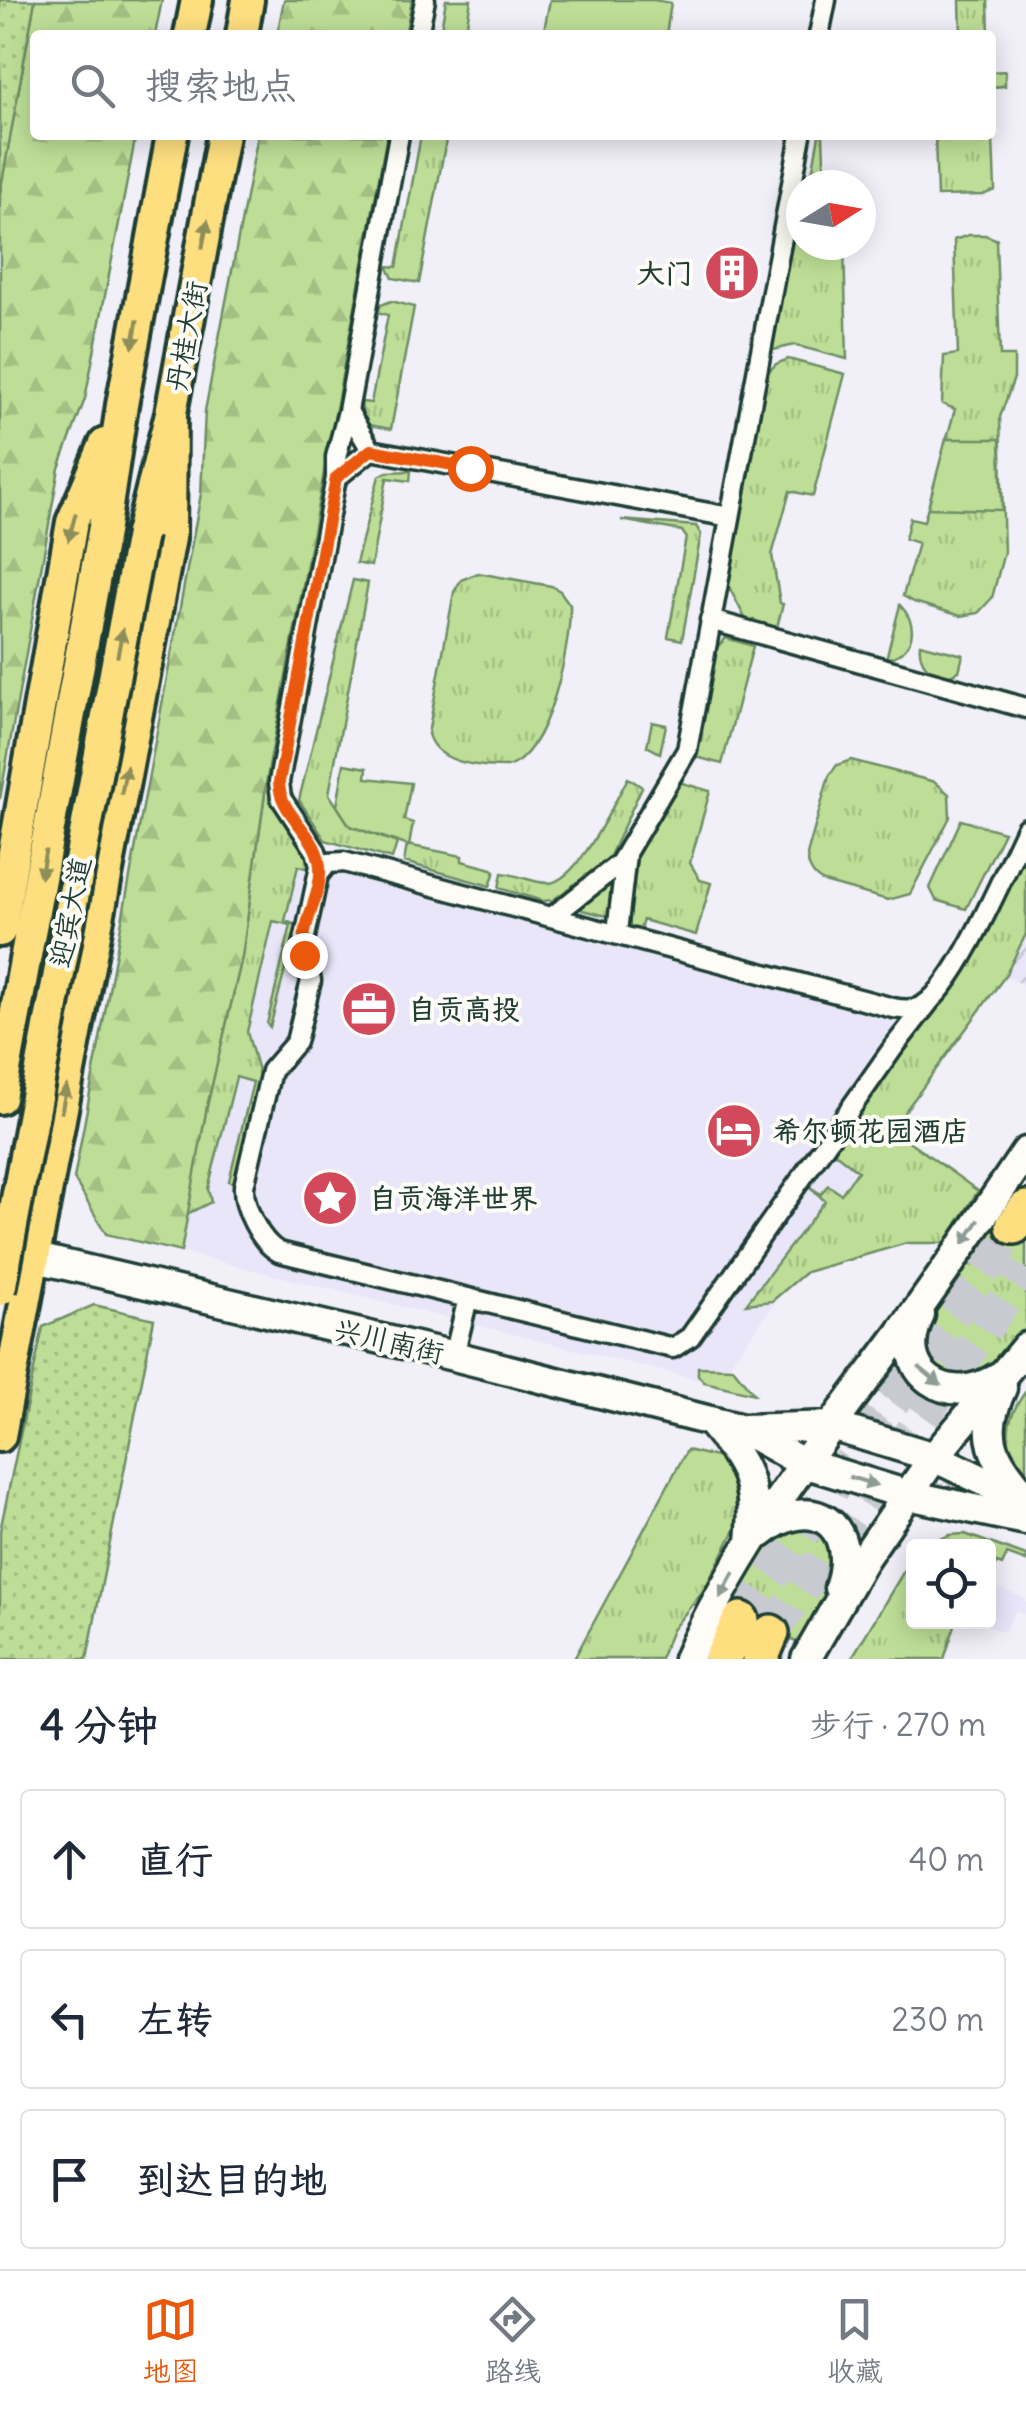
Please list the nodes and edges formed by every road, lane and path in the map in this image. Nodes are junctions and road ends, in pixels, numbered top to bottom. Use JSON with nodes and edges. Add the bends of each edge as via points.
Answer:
{"nodes":[{"id":1,"x":197,"y":0,"type":"edge"},
{"id":2,"x":248,"y":0,"type":"edge"},
{"id":3,"x":425,"y":0,"type":"edge"},
{"id":4,"x":826,"y":0,"type":"edge"},
{"id":5,"x":191,"y":30,"type":"edge"},
{"id":6,"x":243,"y":30,"type":"edge"},
{"id":7,"x":419,"y":30,"type":"edge"},
{"id":8,"x":820,"y":30,"type":"edge"},
{"id":9,"x":171,"y":140,"type":"edge"},
{"id":10,"x":222,"y":140,"type":"edge"},
{"id":11,"x":399,"y":140,"type":"edge"},
{"id":12,"x":800,"y":140,"type":"edge"},
{"id":13,"x":122,"y":404,"type":"junction"},
{"id":14,"x":348,"y":411,"type":"junction"},
{"id":15,"x":171,"y":413,"type":"junction"},
{"id":16,"x":371,"y":450,"type":"junction"},
{"id":17,"x":336,"y":478,"type":"junction"},
{"id":18,"x":730,"y":517,"type":"junction"},
{"id":19,"x":104,"y":528,"type":"joint"},
{"id":20,"x":140,"y":534,"type":"joint"},
{"id":21,"x":710,"y":620,"type":"junction"},
{"id":22,"x":1026,"y":708,"type":"edge"},
{"id":23,"x":1026,"y":828,"type":"edge"},
{"id":24,"x":316,"y":851,"type":"junction"},
{"id":25,"x":626,"y":854,"type":"junction"},
{"id":26,"x":344,"y":862,"type":"junction"},
{"id":27,"x":320,"y":874,"type":"junction"},
{"id":28,"x":553,"y":916,"type":"junction"},
{"id":29,"x":0,"y":932,"type":"edge"},
{"id":30,"x":616,"y":932,"type":"junction"},
{"id":31,"x":932,"y":998,"type":"junction"},
{"id":32,"x":0,"y":1098,"type":"edge"},
{"id":33,"x":1026,"y":1152,"type":"edge"},
{"id":34,"x":52,"y":1164,"type":"junction"},
{"id":35,"x":0,"y":1200,"type":"edge"},
{"id":36,"x":0,"y":1250,"type":"edge"},
{"id":37,"x":35,"y":1256,"type":"junction"},
{"id":38,"x":0,"y":1290,"type":"edge"},
{"id":39,"x":932,"y":1291,"type":"junction"},
{"id":40,"x":468,"y":1298,"type":"junction"},
{"id":41,"x":0,"y":1304,"type":"edge"},
{"id":42,"x":17,"y":1349,"type":"junction"},
{"id":43,"x":1020,"y":1355,"type":"edge"},
{"id":44,"x":454,"y":1356,"type":"junction"},
{"id":45,"x":710,"y":1421,"type":"junction"},
{"id":46,"x":832,"y":1426,"type":"junction"},
{"id":47,"x":742,"y":1429,"type":"junction"},
{"id":48,"x":0,"y":1436,"type":"edge"},
{"id":49,"x":934,"y":1457,"type":"junction"},
{"id":50,"x":804,"y":1463,"type":"junction"},
{"id":51,"x":908,"y":1495,"type":"junction"},
{"id":52,"x":1026,"y":1499,"type":"edge"},
{"id":53,"x":1026,"y":1520,"type":"edge"},
{"id":54,"x":750,"y":1542,"type":"junction"},
{"id":55,"x":826,"y":1622,"type":"junction"},
{"id":56,"x":757,"y":1637,"type":"tunnel mouth"},
{"id":57,"x":688,"y":1659,"type":"edge"},
{"id":58,"x":722,"y":1659,"type":"edge"},
{"id":59,"x":806,"y":1659,"type":"edge"}],
"edges":[{"from":1,"to":5,"type":"main road"},
{"from":2,"to":6,"type":"main road"},
{"from":3,"to":7,"type":"street"},
{"from":4,"to":8,"type":"street"},
{"from":9,"to":13,"type":"main road","name":"丹桂大街","one_way":true},
{"from":15,"to":10,"type":"main road","name":"丹桂大街","one_way":true},
{"from":11,"to":14,"type":"street"},
{"from":12,"to":18,"type":"street"},
{"from":13,"to":19,"type":"main road","name":"丹桂大街"},
{"from":13,"to":29,"type":"main road","one_way":true,"via":[[72,522]]},
{"from":14,"to":16,"type":"street"},
{"from":14,"to":17,"type":"street"},
{"from":15,"to":20,"type":"main road","name":"丹桂大街"},
{"from":34,"to":15,"type":"main road","one_way":true,"via":[[170,538]]},
{"from":16,"to":17,"type":"street"},
{"from":16,"to":18,"type":"street"},
{"from":17,"to":24,"type":"street","via":[[279,782],[281,798]]},
{"from":18,"to":21,"type":"street"},
{"from":19,"to":32,"type":"main road","name":"迎宾大道","one_way":true},
{"from":38,"to":20,"type":"main road","name":"迎宾大道","one_way":true,"bridge":true},
{"from":21,"to":22,"type":"street"},
{"from":21,"to":25,"type":"street","via":[[687,750]]},
{"from":23,"to":31,"type":"street","via":[[960,960]]},
{"from":24,"to":26,"type":"street"},
{"from":24,"to":27,"type":"street"},
{"from":25,"to":28,"type":"street"},
{"from":25,"to":30,"type":"street"},
{"from":26,"to":27,"type":"street","via":[[328,863]]},
{"from":26,"to":28,"type":"street"},
{"from":27,"to":40,"type":"street","via":[[302,946],[311,976],[307,998],[296,1042],[270,1071],[244,1201],[266,1243],[279,1252]]},
{"from":28,"to":30,"type":"street"},
{"from":30,"to":31,"type":"street","via":[[894,1008],[919,1008]]},
{"from":31,"to":40,"type":"street","via":[[680,1345],[663,1348]]},
{"from":33,"to":39,"type":"street","one_way":true},
{"from":34,"to":35,"type":"main road","via":[[34,1193]]},
{"from":34,"to":37,"type":"main road"},
{"from":36,"to":37,"type":"street","name":"兴川南街"},
{"from":37,"to":42,"type":"main road"},
{"from":37,"to":44,"type":"street","name":"兴川南街"},
{"from":39,"to":43,"type":"street","one_way":true,"via":[[910,1344],[922,1374],[968,1391],[986,1385]]},
{"from":39,"to":46,"type":"street"},
{"from":40,"to":44,"type":"street"},
{"from":41,"to":42,"type":"main road","via":[[10,1316]]},
{"from":42,"to":48,"type":"main road"},
{"from":43,"to":49,"type":"street"},
{"from":43,"to":52,"type":"street","via":[[988,1427],[995,1454]]},
{"from":44,"to":45,"type":"street","name":"兴川南街"},
{"from":45,"to":47,"type":"street","name":"兴川南街"},
{"from":45,"to":54,"type":"street","via":[[732,1447],[754,1494]]},
{"from":46,"to":47,"type":"street","name":"兴川南街"},
{"from":46,"to":49,"type":"street","name":"兴川南街"},
{"from":46,"to":50,"type":"street"},
{"from":47,"to":50,"type":"street","name":"兴川南街"},
{"from":49,"to":51,"type":"street"},
{"from":49,"to":52,"type":"street","name":"兴川南街"},
{"from":50,"to":51,"type":"street","name":"兴川南街","one_way":true},
{"from":50,"to":54,"type":"street"},
{"from":51,"to":53,"type":"street","name":"兴川南街"},
{"from":51,"to":55,"type":"street"},
{"from":54,"to":55,"type":"street","via":[[788,1517],[819,1518],[837,1528],[844,1576]]},
{"from":54,"to":57,"type":"street","one_way":true},
{"from":55,"to":59,"type":"street"},
{"from":56,"to":58,"type":"highway"}]}
